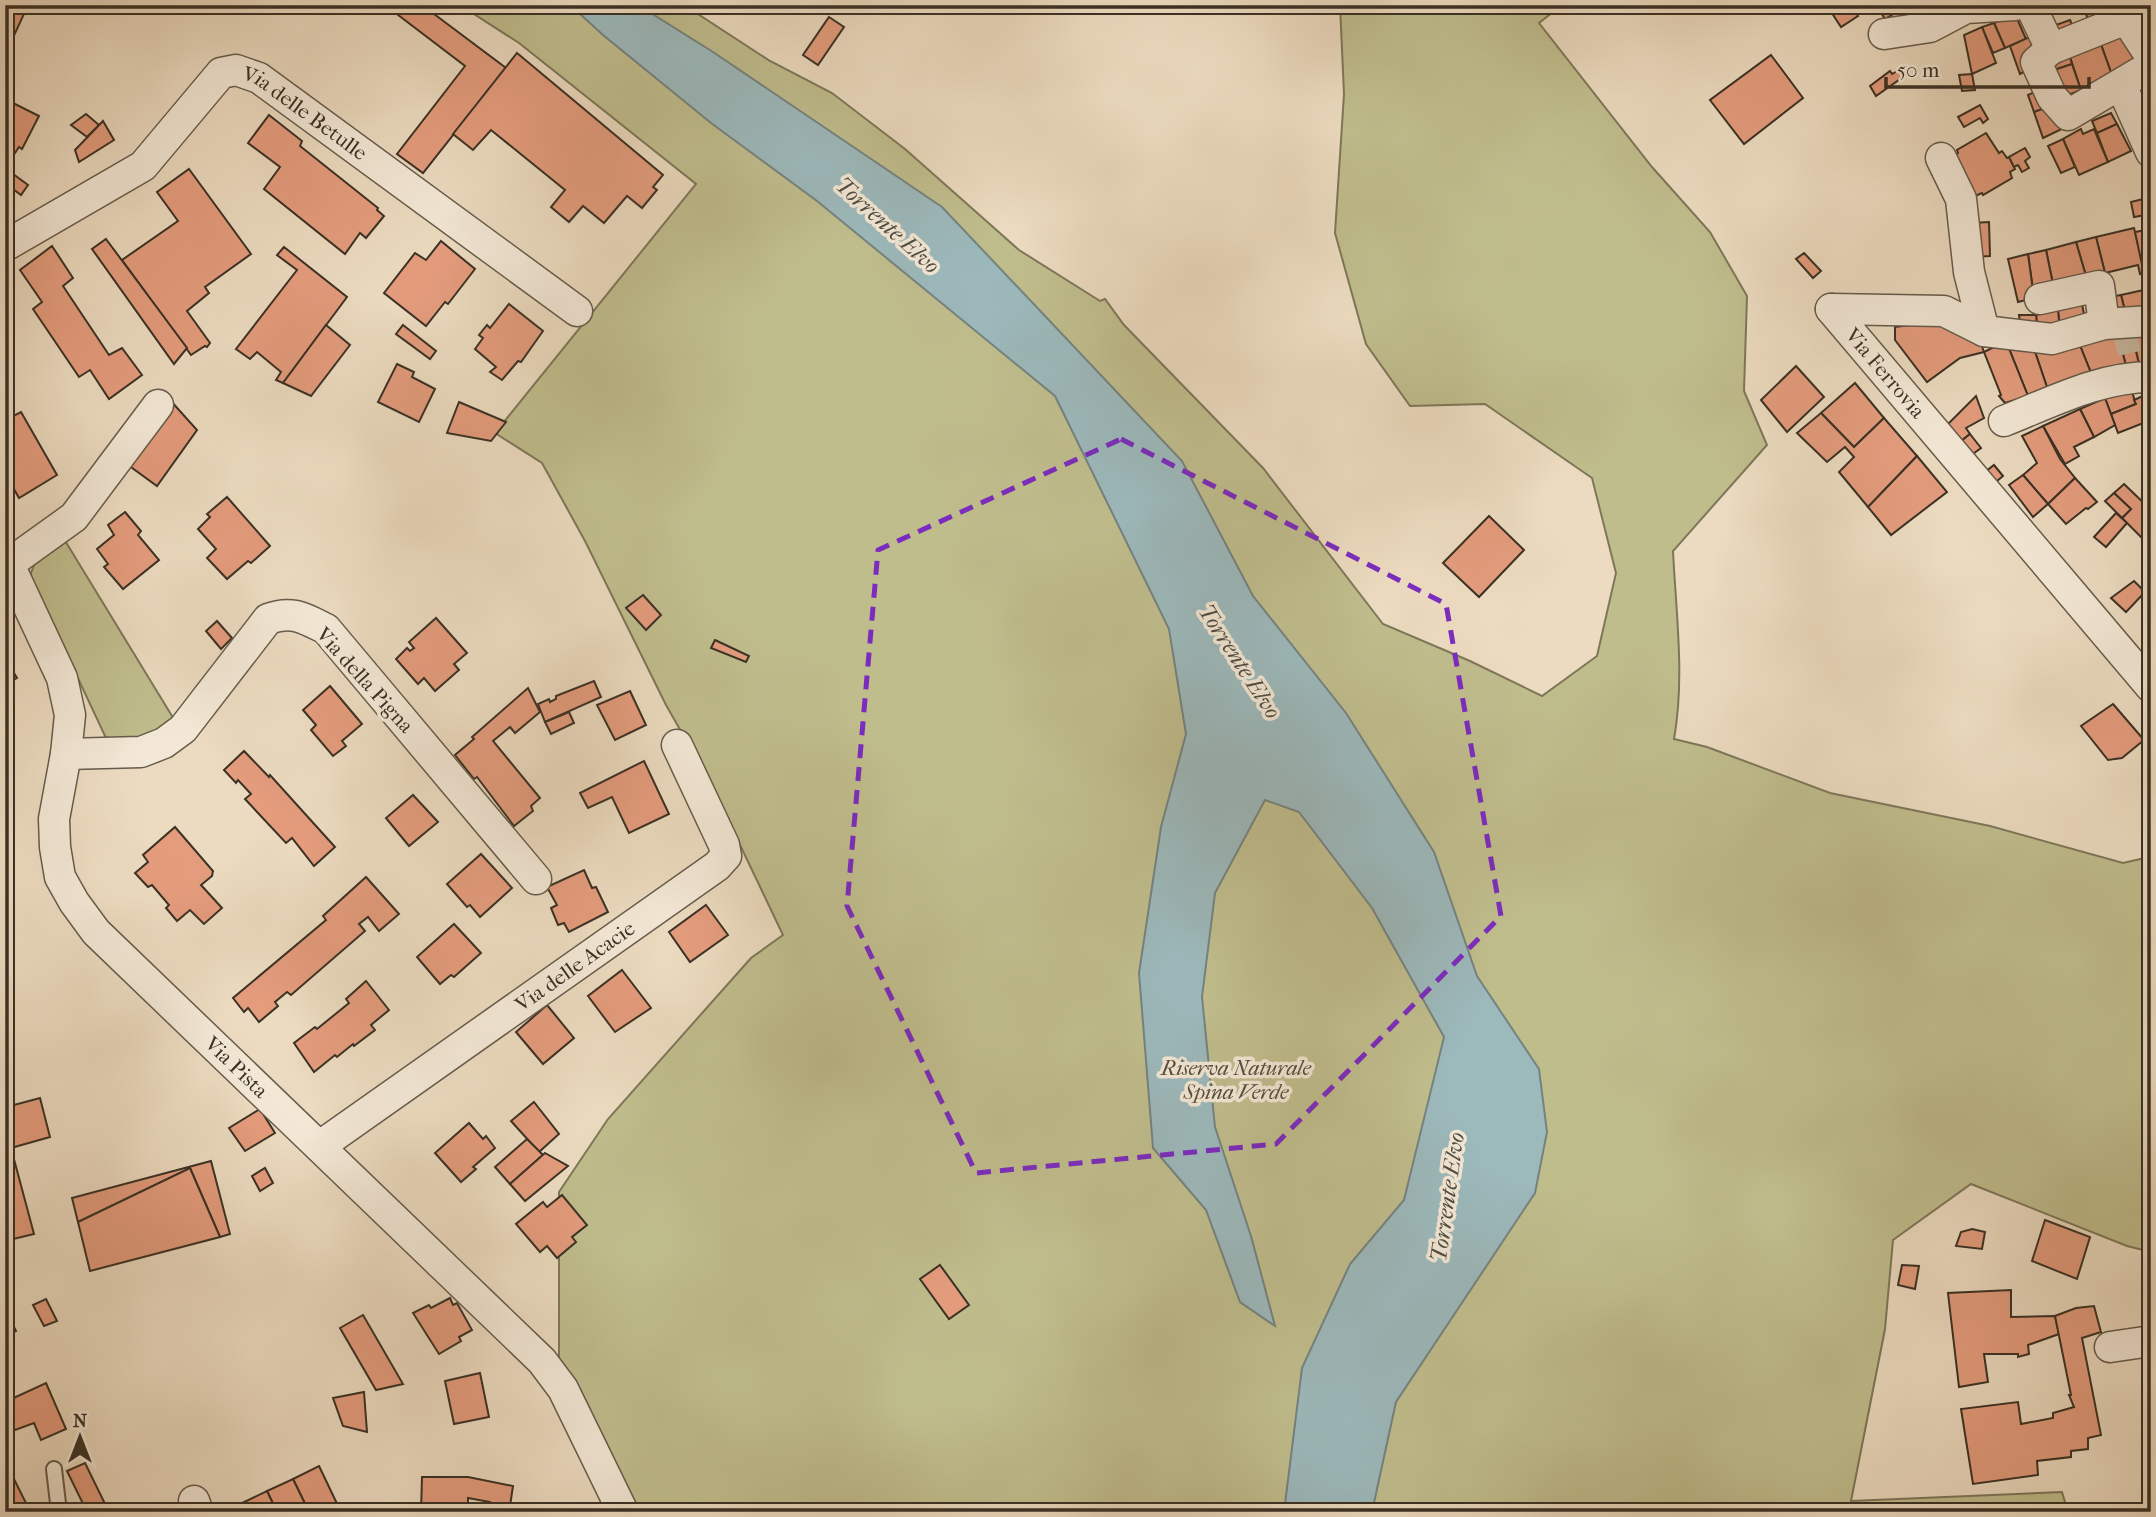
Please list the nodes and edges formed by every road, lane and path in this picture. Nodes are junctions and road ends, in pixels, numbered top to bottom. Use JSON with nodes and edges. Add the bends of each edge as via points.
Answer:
{"nodes":[{"id":1,"x":2015,"y":5,"type":"edge"},
{"id":2,"x":2030,"y":5,"type":"edge"},
{"id":3,"x":2121,"y":12,"type":"edge"},
{"id":4,"x":1884,"y":34,"type":"dead end"},
{"id":5,"x":2051,"y":49,"type":"junction"},
{"id":6,"x":2151,"y":56,"type":"edge"},
{"id":7,"x":2151,"y":66,"type":"edge"},
{"id":8,"x":2120,"y":85,"type":"junction"},
{"id":9,"x":2151,"y":152,"type":"edge"},
{"id":10,"x":1941,"y":158,"type":"dead end"},
{"id":11,"x":5,"y":246,"type":"edge"},
{"id":12,"x":2040,"y":299,"type":"dead end"},
{"id":13,"x":577,"y":311,"type":"dead end"},
{"id":14,"x":2151,"y":321,"type":"edge"},
{"id":15,"x":2104,"y":324,"type":"junction"},
{"id":16,"x":1984,"y":331,"type":"junction"},
{"id":17,"x":2151,"y":377,"type":"edge"},
{"id":18,"x":158,"y":405,"type":"dead end"},
{"id":19,"x":2004,"y":421,"type":"dead end"},
{"id":20,"x":8,"y":559,"type":"edge"},
{"id":21,"x":2151,"y":687,"type":"edge"},
{"id":22,"x":677,"y":745,"type":"dead end"},
{"id":23,"x":66,"y":754,"type":"junction"},
{"id":24,"x":536,"y":879,"type":"dead end"},
{"id":25,"x":320,"y":1146,"type":"junction"},
{"id":26,"x":2151,"y":1341,"type":"edge"},
{"id":27,"x":2110,"y":1347,"type":"dead end"},
{"id":28,"x":54,"y":1469,"type":"dead end"},
{"id":29,"x":59,"y":1512,"type":"edge"},
{"id":30,"x":623,"y":1512,"type":"edge"}],
"edges":[{"from":1,"to":4,"type":"street","via":[[1966,8],[1930,27]]},
{"from":2,"to":5,"type":"street"},
{"from":3,"to":5,"type":"street"},
{"from":3,"to":6,"type":"street"},
{"from":5,"to":8,"type":"street","via":[[2036,62],[2052,97],[2068,115]]},
{"from":7,"to":8,"type":"street"},
{"from":8,"to":9,"type":"street"},
{"from":10,"to":16,"type":"street","via":[[1961,199],[1969,272]]},
{"from":11,"to":13,"type":"street","name":"Via delle Betulle","via":[[143,166],[221,73],[236,70],[259,78]]},
{"from":12,"to":15,"type":"street","via":[[2099,286]]},
{"from":14,"to":15,"type":"street","name":"Via Ferrovia"},
{"from":15,"to":16,"type":"street","name":"Via Ferrovia","via":[[2052,339]]},
{"from":16,"to":21,"type":"street","name":"Via Ferrovia","via":[[1944,311],[1831,309]]},
{"from":17,"to":19,"type":"street","via":[[2100,382]]},
{"from":18,"to":20,"type":"street","via":[[74,517]]},
{"from":20,"to":23,"type":"street","name":"Via Pista","via":[[62,678],[70,715]]},
{"from":22,"to":25,"type":"street","name":"Via delle Acacie","via":[[726,856]]},
{"from":23,"to":24,"type":"street","name":"Via della Pigna","via":[[141,752],[164,743],[183,729],[268,619],[283,613],[302,617],[326,629]]},
{"from":23,"to":25,"type":"street","name":"Via Pista","via":[[54,819],[55,847],[60,877],[74,902],[96,932]]},
{"from":25,"to":30,"type":"street","name":"Via Pista","via":[[542,1361],[563,1389]]},
{"from":26,"to":27,"type":"street"},
{"from":28,"to":29,"type":"lane"}]}
